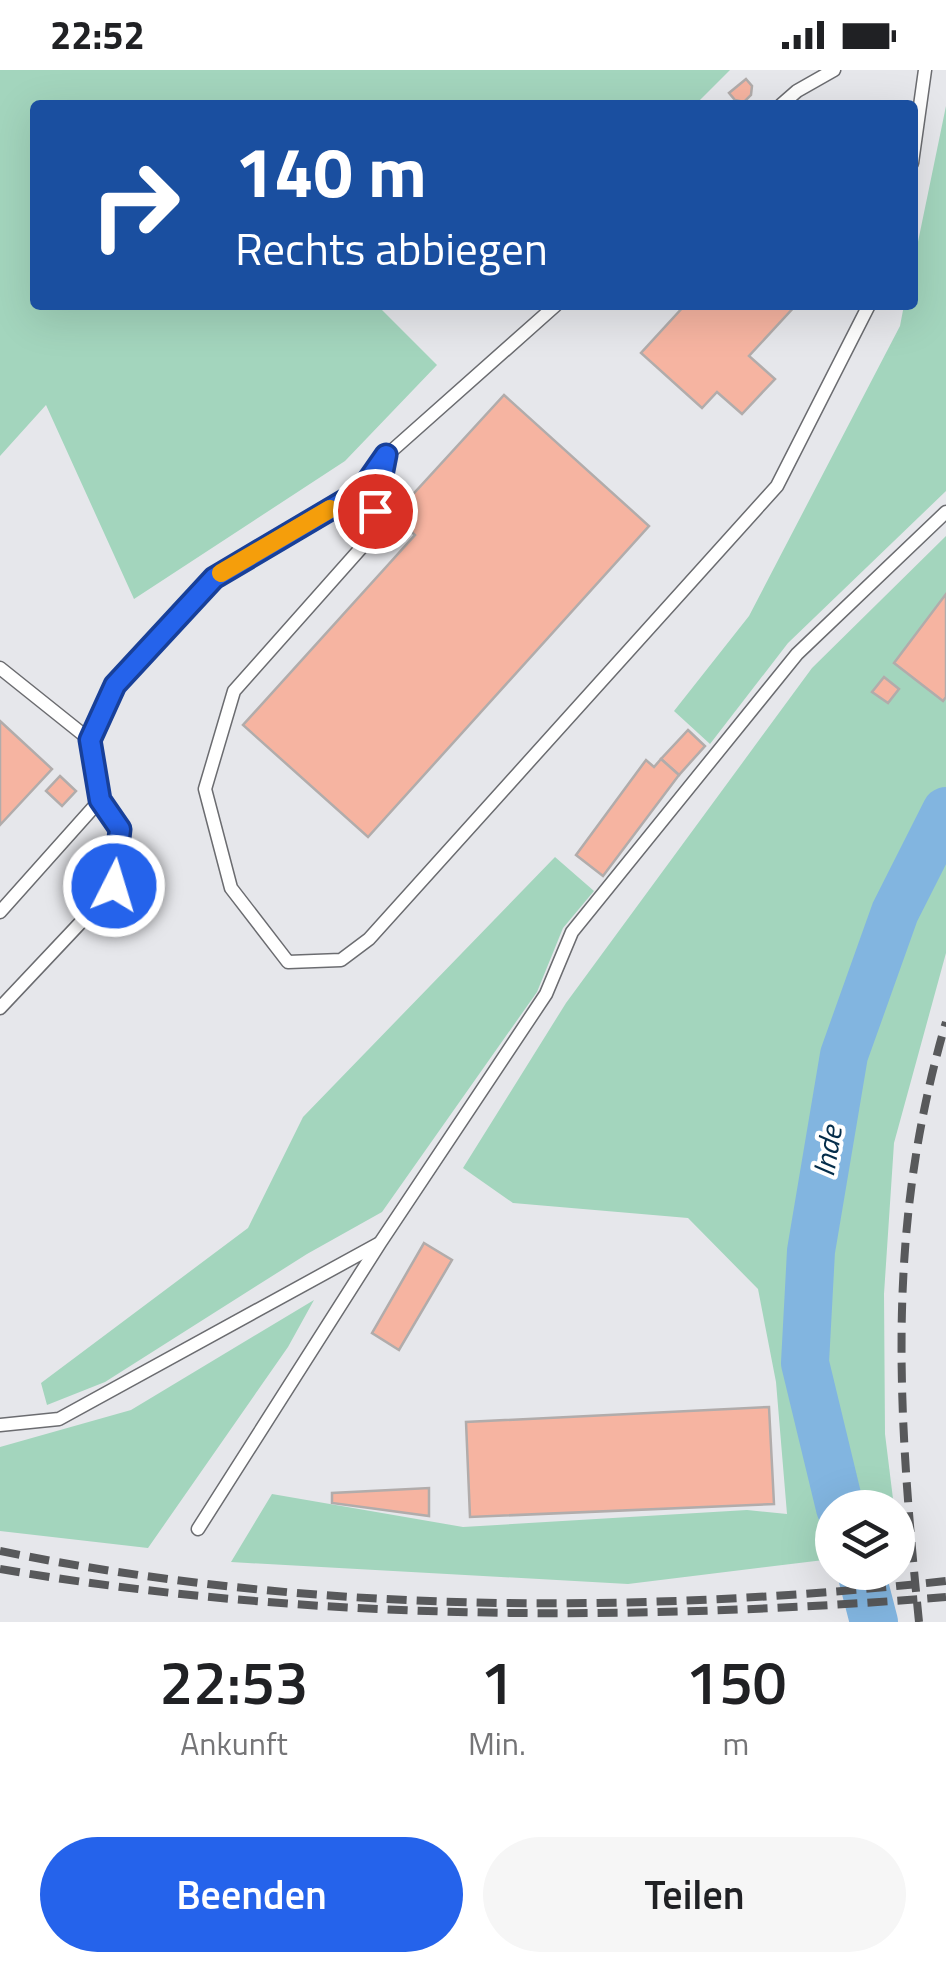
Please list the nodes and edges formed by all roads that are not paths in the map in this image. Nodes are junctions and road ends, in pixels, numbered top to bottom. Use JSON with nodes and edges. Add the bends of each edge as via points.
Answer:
{"nodes":[{"id":1,"x":834,"y":70,"type":"edge"},
{"id":2,"x":926,"y":70,"type":"edge"},
{"id":3,"x":787,"y":100,"type":"edge"},
{"id":4,"x":918,"y":123,"type":"edge"},
{"id":5,"x":550,"y":310,"type":"edge"},
{"id":6,"x":865,"y":310,"type":"edge"},
{"id":7,"x":386,"y":455,"type":"junction"},
{"id":8,"x":946,"y":512,"type":"edge"},
{"id":9,"x":0,"y":668,"type":"edge"},
{"id":10,"x":90,"y":740,"type":"junction"},
{"id":11,"x":100,"y":800,"type":"junction"},
{"id":12,"x":0,"y":912,"type":"edge"},
{"id":13,"x":0,"y":1008,"type":"edge"},
{"id":14,"x":380,"y":1243,"type":"junction"},
{"id":15,"x":0,"y":1425,"type":"edge"},
{"id":16,"x":198,"y":1529,"type":"dead end"}],
"edges":[{"from":1,"to":3,"type":"lane"},
{"from":2,"to":4,"type":"lane"},
{"from":5,"to":7,"type":"lane"},
{"from":6,"to":7,"type":"lane","via":[[777,486],[369,939],[341,960],[288,962],[232,888],[204,789],[234,691],[369,539]]},
{"from":7,"to":10,"type":"lane","via":[[361,491],[214,578],[115,685]]},
{"from":8,"to":14,"type":"lane","via":[[797,654],[572,932],[546,994]]},
{"from":9,"to":10,"type":"lane"},
{"from":10,"to":11,"type":"lane"},
{"from":11,"to":12,"type":"lane"},
{"from":11,"to":13,"type":"lane","via":[[120,829],[114,886]]},
{"from":14,"to":15,"type":"lane","via":[[58,1419]]},
{"from":14,"to":16,"type":"lane"}]}
